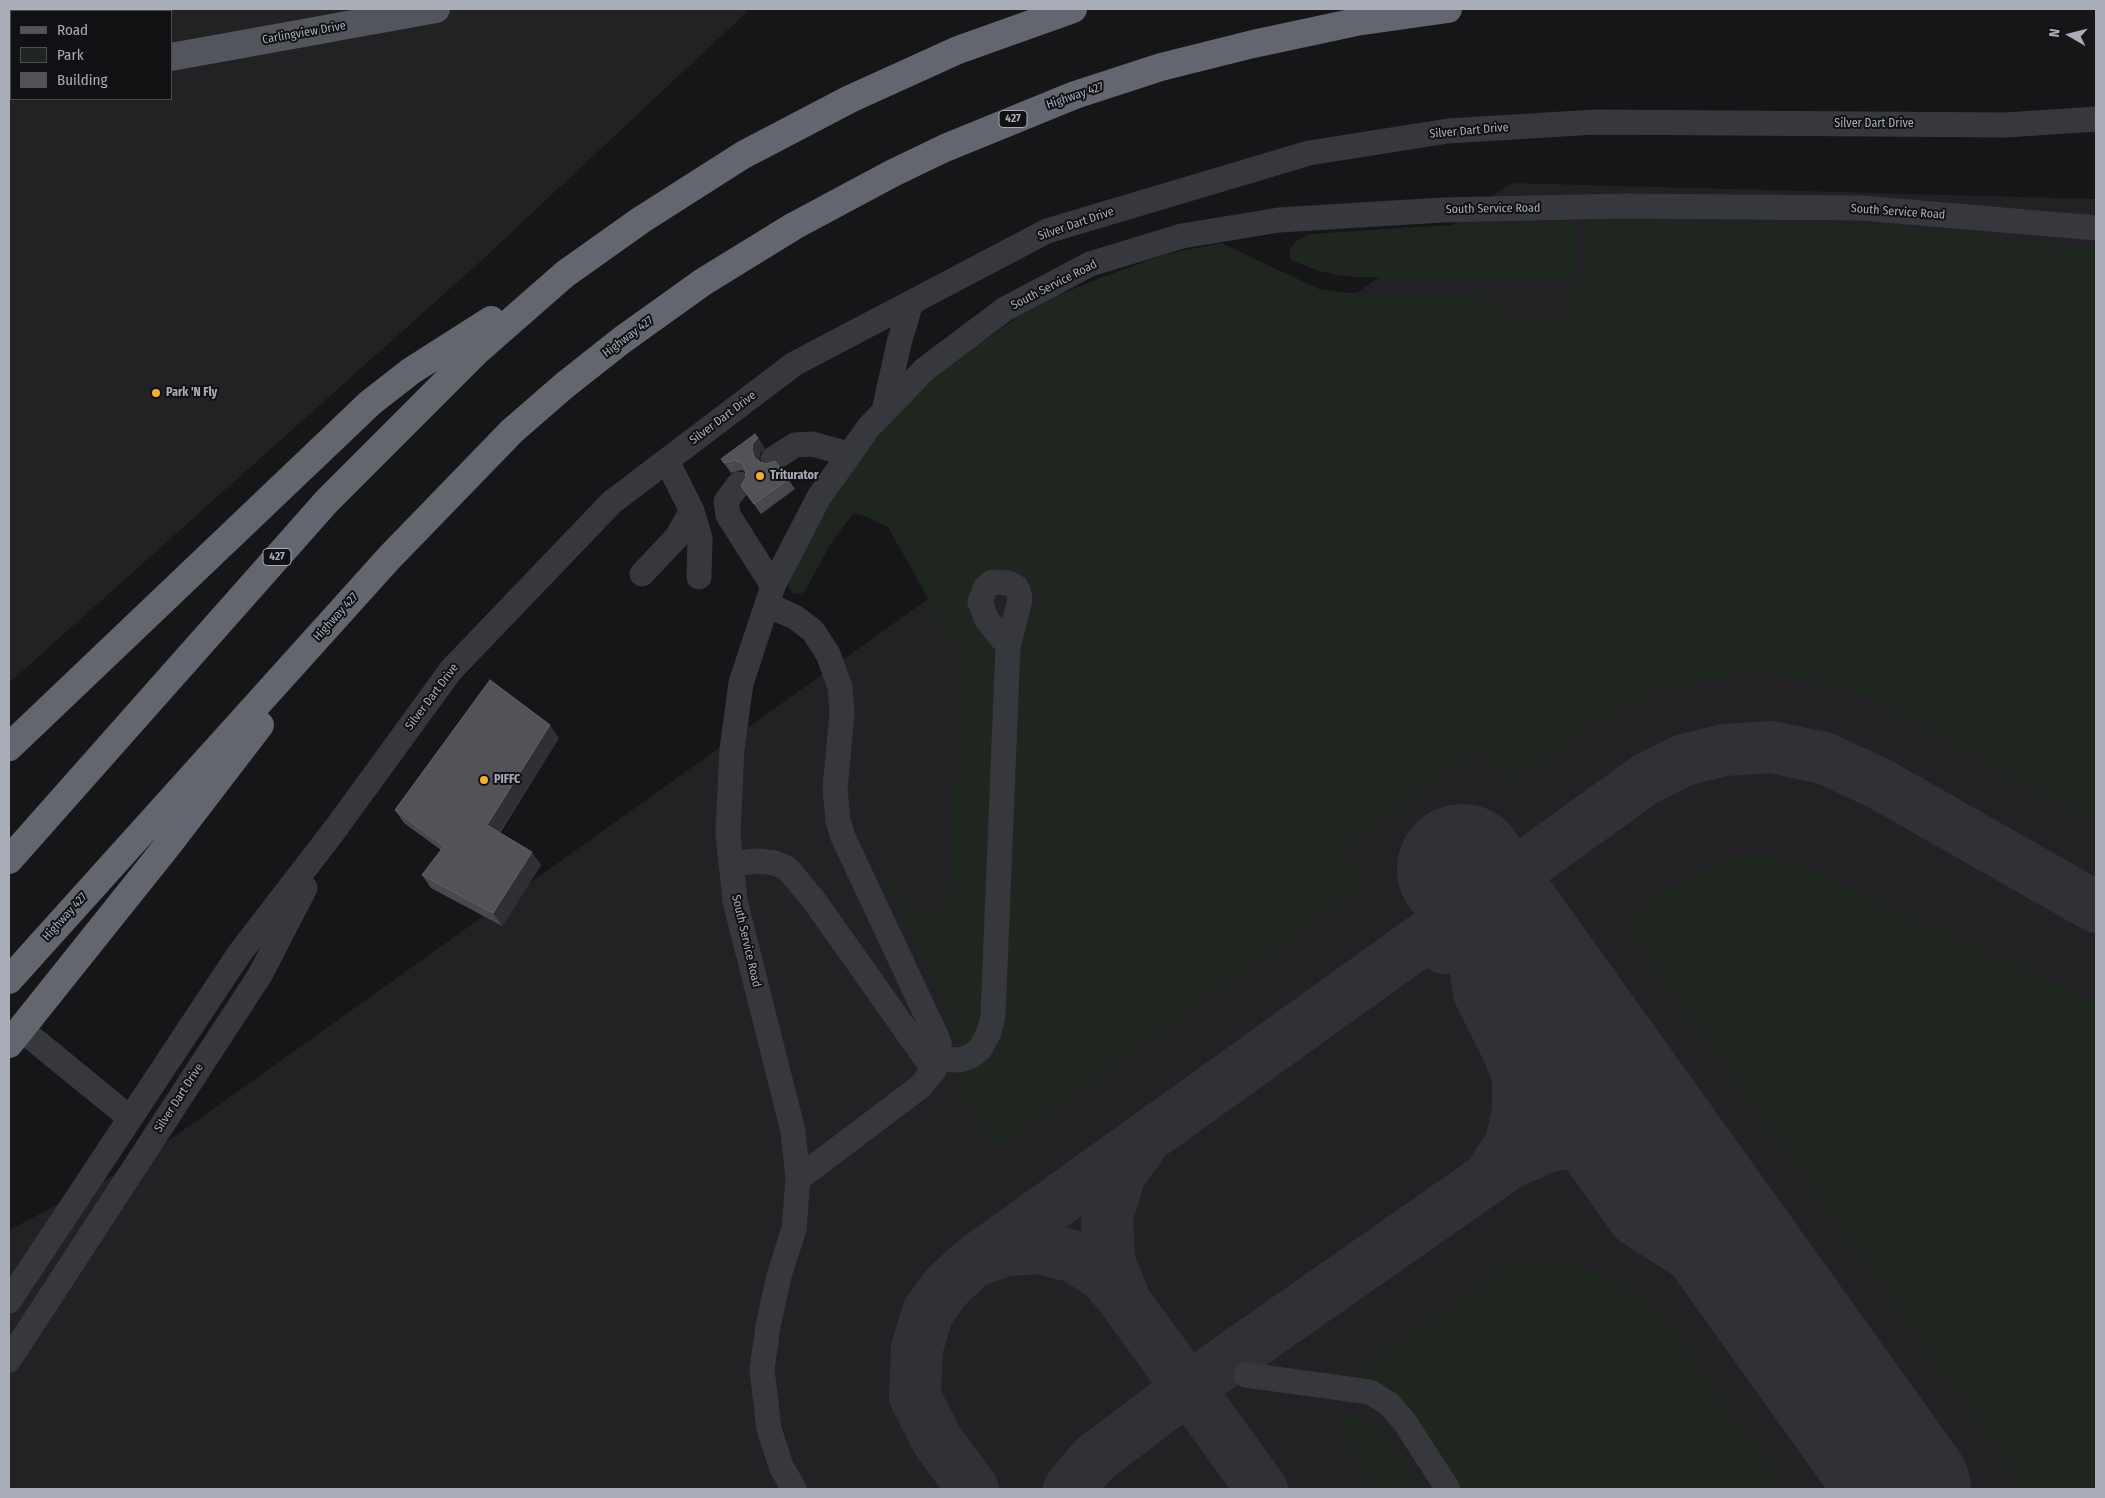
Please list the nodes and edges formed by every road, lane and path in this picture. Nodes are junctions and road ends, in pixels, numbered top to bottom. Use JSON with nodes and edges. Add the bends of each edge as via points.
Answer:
{"nodes":[{"id":1,"x":436,"y":9,"type":"edge"},
{"id":2,"x":1073,"y":9,"type":"edge"},
{"id":3,"x":1448,"y":9,"type":"edge"},
{"id":4,"x":172,"y":57,"type":"edge"},
{"id":5,"x":2096,"y":119,"type":"edge"},
{"id":6,"x":2006,"y":125,"type":"junction"},
{"id":7,"x":2096,"y":137,"type":"edge"},
{"id":8,"x":2096,"y":228,"type":"edge"},
{"id":9,"x":565,"y":274,"type":"junction"},
{"id":10,"x":911,"y":303,"type":"junction"},
{"id":11,"x":898,"y":343,"type":"junction"},
{"id":12,"x":925,"y":369,"type":"junction"},
{"id":13,"x":884,"y":411,"type":"junction"},
{"id":14,"x":850,"y":454,"type":"junction"},
{"id":15,"x":773,"y":459,"type":"dead end"},
{"id":16,"x":667,"y":461,"type":"junction"},
{"id":17,"x":739,"y":484,"type":"dead end"},
{"id":18,"x":692,"y":511,"type":"junction"},
{"id":19,"x":389,"y":558,"type":"junction"},
{"id":20,"x":642,"y":574,"type":"dead end"},
{"id":21,"x":699,"y":577,"type":"dead end"},
{"id":22,"x":770,"y":596,"type":"junction"},
{"id":23,"x":1008,"y":646,"type":"dead end"},
{"id":24,"x":9,"y":747,"type":"edge"},
{"id":25,"x":336,"y":828,"type":"junction"},
{"id":26,"x":9,"y":860,"type":"edge"},
{"id":27,"x":731,"y":864,"type":"junction"},
{"id":28,"x":9,"y":980,"type":"edge"},
{"id":29,"x":15,"y":1037,"type":"edge"},
{"id":30,"x":937,"y":1064,"type":"junction"},
{"id":31,"x":130,"y":1118,"type":"junction"},
{"id":32,"x":798,"y":1179,"type":"junction"},
{"id":33,"x":9,"y":1301,"type":"edge"},
{"id":34,"x":9,"y":1360,"type":"edge"},
{"id":35,"x":1246,"y":1375,"type":"dead end"},
{"id":36,"x":794,"y":1489,"type":"edge"},
{"id":37,"x":1448,"y":1489,"type":"edge"}],
"edges":[{"from":1,"to":4,"type":"main road","name":"Carlingview Drive"},
{"from":2,"to":9,"type":"highway","number":"427","via":[[958,50],[743,155],[641,220]]},
{"from":3,"to":19,"type":"highway","name":"Highway 427","number":"427","via":[[1356,22],[1161,67],[1003,123],[892,173],[794,226],[703,282],[622,340],[512,431]]},
{"from":5,"to":6,"type":"street","name":"Silver Dart Drive"},
{"from":6,"to":7,"type":"street","name":"Silver Dart Drive"},
{"from":6,"to":10,"type":"street","name":"Silver Dart Drive","via":[[1596,122],[1448,131],[1309,153],[1048,231]]},
{"from":8,"to":12,"type":"street","name":"South Service Road","via":[[1842,208],[1623,206],[1442,210],[1279,220],[1182,236],[1090,264],[1005,310]]},
{"from":9,"to":24,"type":"highway","via":[[411,371],[370,403]]},
{"from":9,"to":26,"type":"highway","number":"427","via":[[476,352],[327,501]]},
{"from":10,"to":11,"type":"street"},
{"from":10,"to":16,"type":"street","name":"Silver Dart Drive","via":[[794,364]]},
{"from":11,"to":12,"type":"street","via":[[903,368]]},
{"from":11,"to":13,"type":"street"},
{"from":12,"to":13,"type":"street","name":"South Service Road"},
{"from":13,"to":14,"type":"street","name":"South Service Road"},
{"from":14,"to":15,"type":"street","via":[[812,444],[795,445]]},
{"from":14,"to":22,"type":"street","name":"South Service Road","via":[[820,497]]},
{"from":16,"to":18,"type":"street"},
{"from":16,"to":25,"type":"street","name":"Silver Dart Drive","via":[[612,502],[451,670]]},
{"from":17,"to":22,"type":"street","via":[[726,501],[728,515]]},
{"from":18,"to":20,"type":"street","via":[[676,538]]},
{"from":18,"to":21,"type":"street","via":[[700,538]]},
{"from":19,"to":28,"type":"highway","name":"Highway 427","number":"427"},
{"from":19,"to":29,"type":"highway"},
{"from":22,"to":27,"type":"street","name":"South Service Road","via":[[741,683],[732,749],[728,834]]},
{"from":22,"to":30,"type":"street","via":[[813,630],[828,654],[840,687],[842,713],[835,789],[838,821],[939,1042]]},
{"from":23,"to":30,"type":"street","via":[[993,1016],[980,1049],[960,1060]]},
{"from":25,"to":31,"type":"street","name":"Silver Dart Drive","via":[[239,954]]},
{"from":25,"to":34,"type":"street","name":"Silver Dart Drive","via":[[260,975]]},
{"from":27,"to":30,"type":"street","via":[[774,862],[787,868]]},
{"from":27,"to":32,"type":"street","name":"South Service Road","via":[[735,901],[793,1131]]},
{"from":29,"to":31,"type":"street"},
{"from":30,"to":32,"type":"street","via":[[921,1086]]},
{"from":31,"to":33,"type":"street","name":"Silver Dart Drive"},
{"from":32,"to":36,"type":"street","name":"South Service Road","via":[[794,1229],[768,1326],[762,1370],[769,1429],[781,1466]]},
{"from":35,"to":37,"type":"street","via":[[1370,1392],[1389,1404],[1404,1420]]}]}
